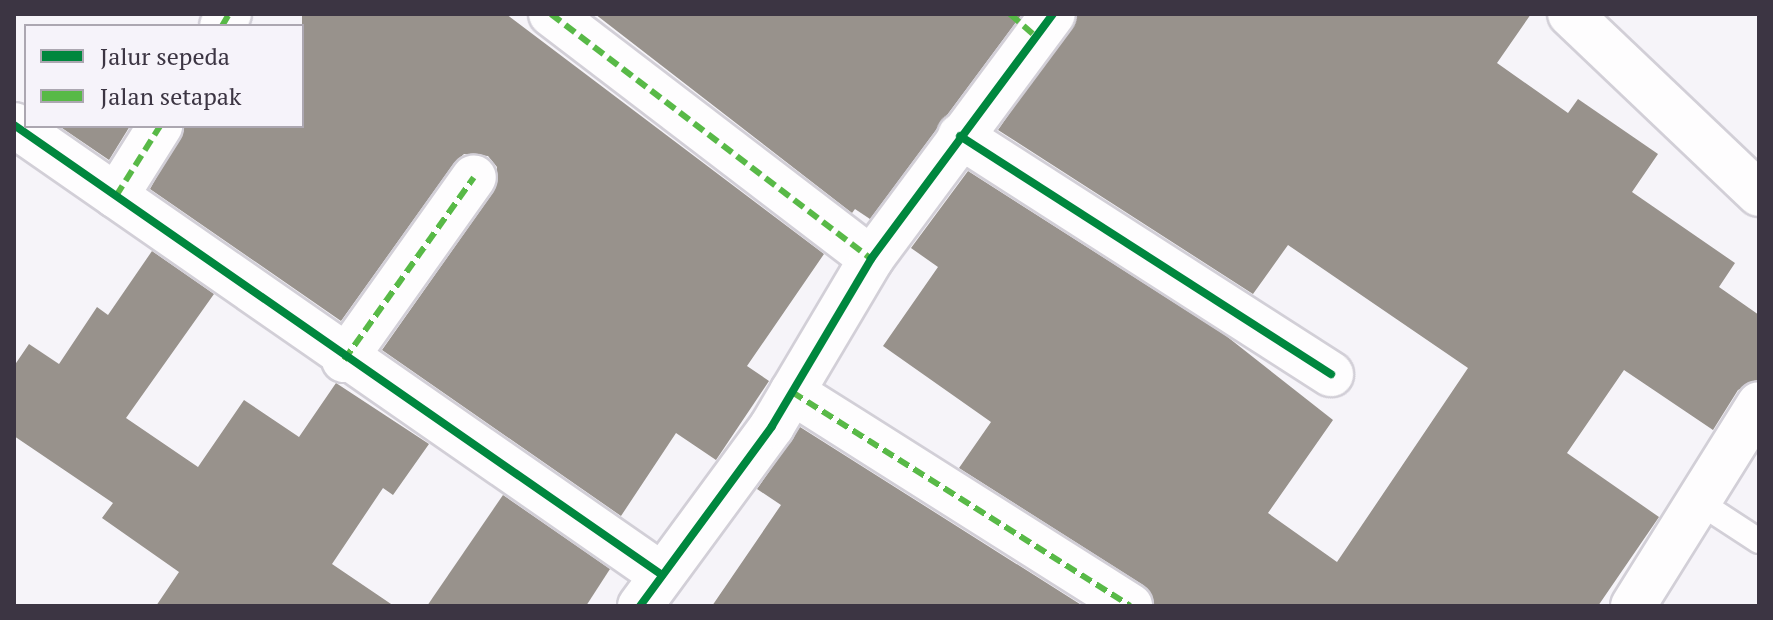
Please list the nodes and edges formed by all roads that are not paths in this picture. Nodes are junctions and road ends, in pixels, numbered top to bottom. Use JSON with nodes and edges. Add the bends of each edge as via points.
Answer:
{"nodes":[{"id":1,"x":551,"y":14,"type":"edge"},
{"id":2,"x":1570,"y":14,"type":"edge"},
{"id":3,"x":1033,"y":21,"type":"edge"},
{"id":4,"x":14,"y":125,"type":"edge"},
{"id":5,"x":159,"y":128,"type":"edge"},
{"id":6,"x":960,"y":136,"type":"junction"},
{"id":7,"x":474,"y":177,"type":"dead end"},
{"id":8,"x":1759,"y":194,"type":"edge"},
{"id":9,"x":116,"y":196,"type":"junction"},
{"id":10,"x":871,"y":259,"type":"junction"},
{"id":11,"x":344,"y":360,"type":"junction"},
{"id":12,"x":1331,"y":374,"type":"dead end"},
{"id":13,"x":792,"y":392,"type":"junction"},
{"id":14,"x":1759,"y":404,"type":"edge"},
{"id":15,"x":1696,"y":500,"type":"junction"},
{"id":16,"x":1759,"y":541,"type":"edge"},
{"id":17,"x":651,"y":591,"type":"edge"},
{"id":18,"x":1130,"y":606,"type":"edge"},
{"id":19,"x":1633,"y":606,"type":"edge"}],
"edges":[{"from":1,"to":10,"type":"street"},
{"from":2,"to":8,"type":"street"},
{"from":3,"to":6,"type":"street"},
{"from":4,"to":9,"type":"street"},
{"from":5,"to":9,"type":"street"},
{"from":6,"to":10,"type":"street"},
{"from":6,"to":12,"type":"street"},
{"from":7,"to":11,"type":"street"},
{"from":9,"to":11,"type":"street"},
{"from":10,"to":13,"type":"street"},
{"from":11,"to":17,"type":"street"},
{"from":13,"to":17,"type":"street"},
{"from":13,"to":18,"type":"street"},
{"from":14,"to":15,"type":"street"},
{"from":15,"to":16,"type":"lane"},
{"from":15,"to":19,"type":"street"}]}
